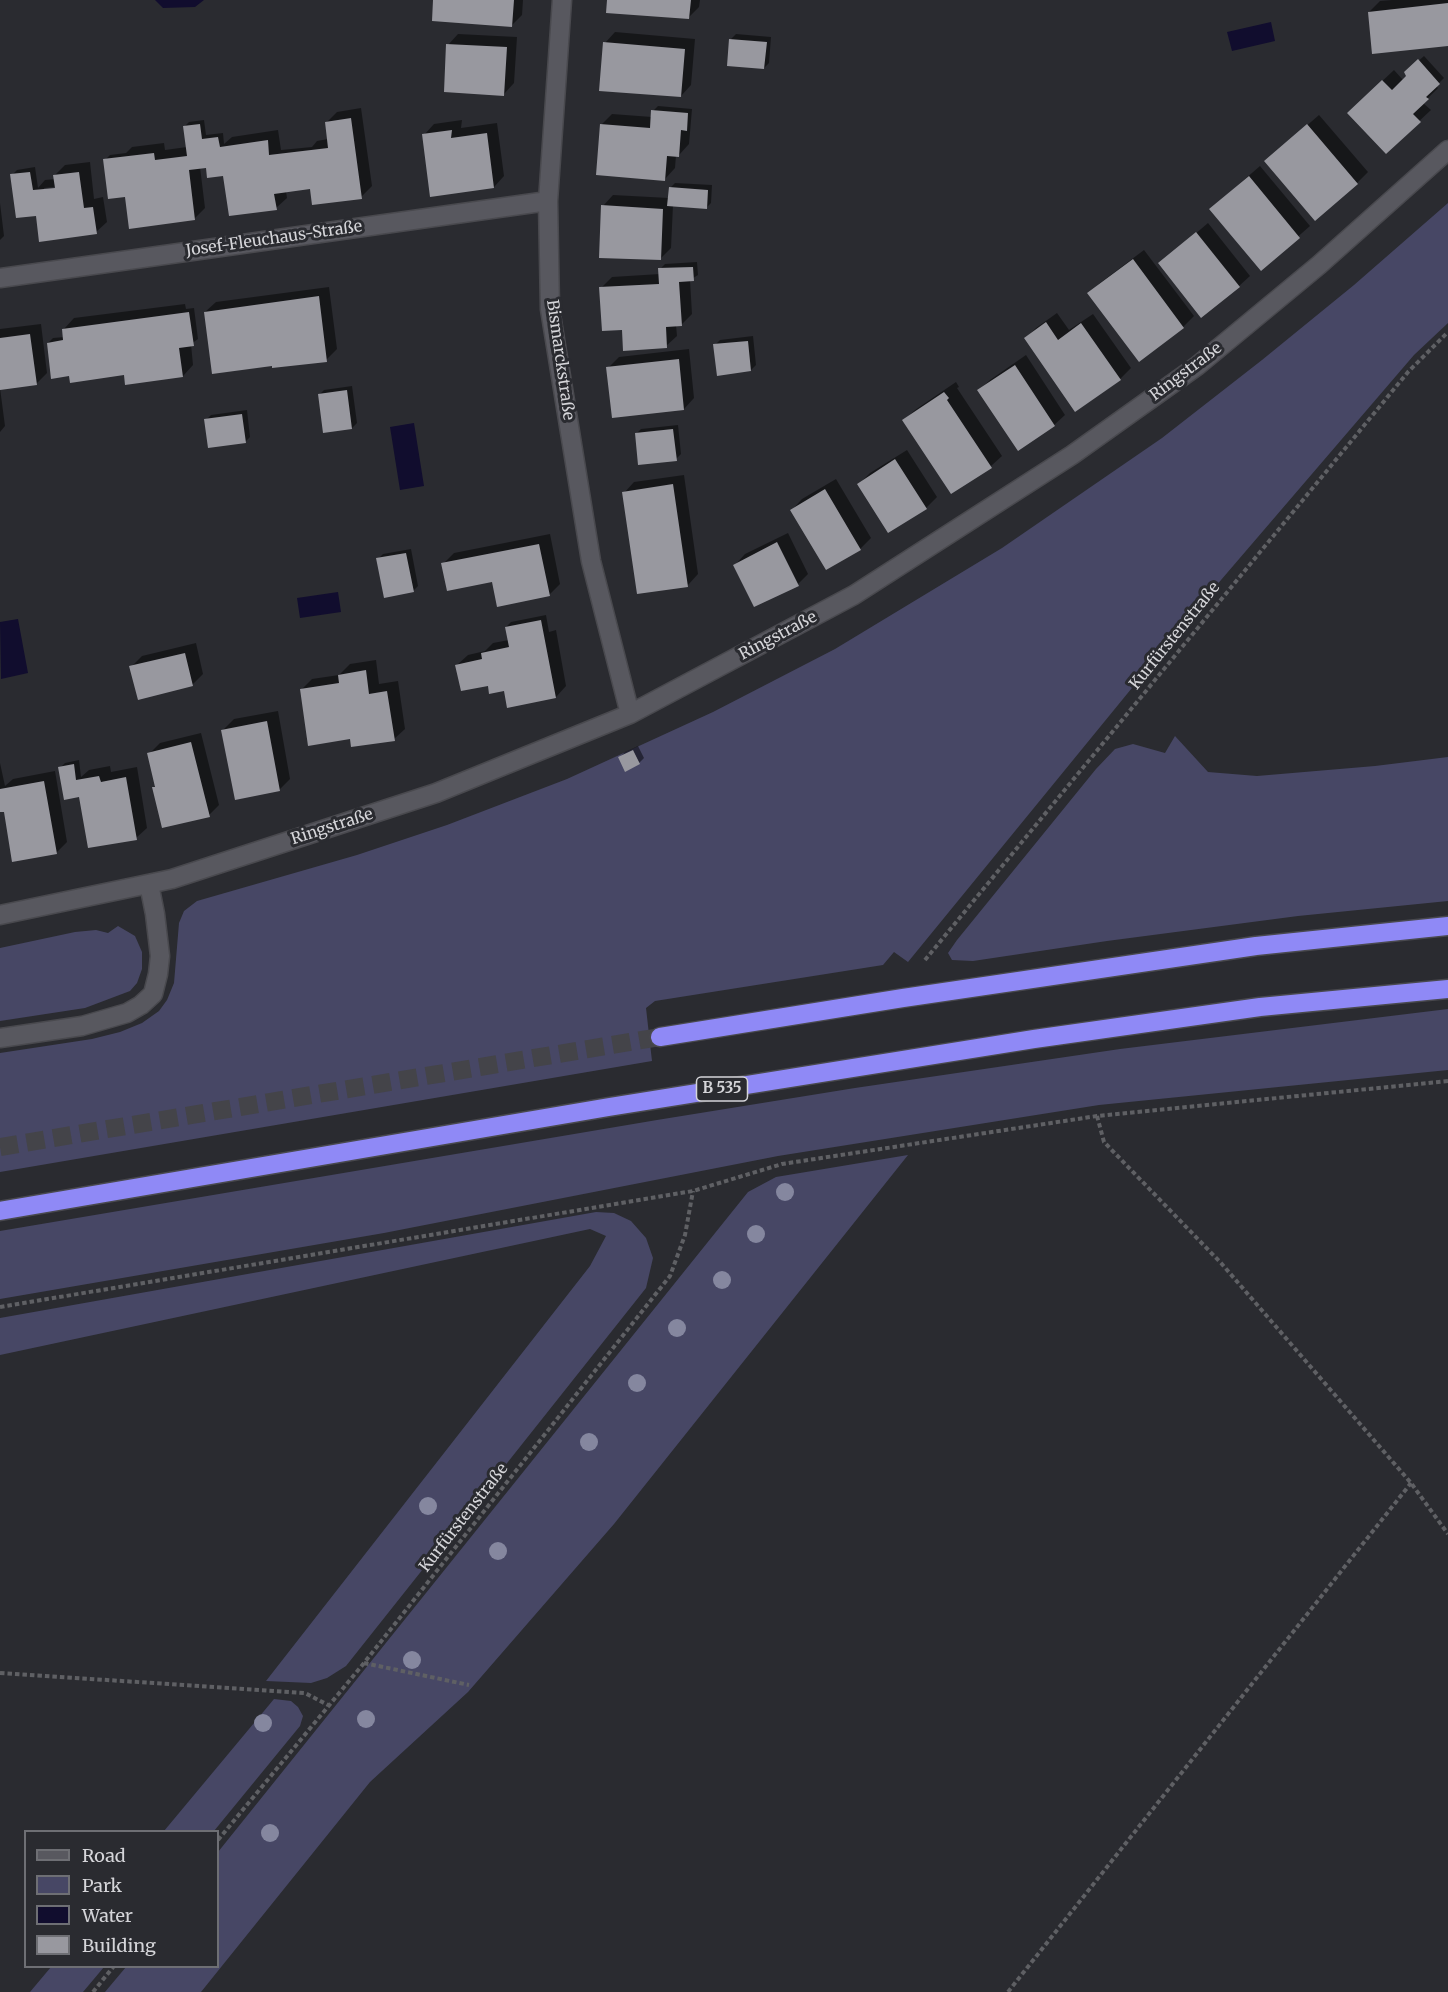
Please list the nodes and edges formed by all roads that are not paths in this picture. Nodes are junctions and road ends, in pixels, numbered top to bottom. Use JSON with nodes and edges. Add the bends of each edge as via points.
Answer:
{"nodes":[{"id":1,"x":562,"y":0,"type":"edge"},
{"id":2,"x":1448,"y":150,"type":"edge"},
{"id":3,"x":548,"y":201,"type":"junction"},
{"id":4,"x":0,"y":278,"type":"edge"},
{"id":5,"x":630,"y":714,"type":"junction"},
{"id":6,"x":149,"y":884,"type":"junction"},
{"id":7,"x":0,"y":915,"type":"edge"},
{"id":8,"x":1448,"y":926,"type":"edge"},
{"id":9,"x":1448,"y":989,"type":"edge"},
{"id":10,"x":660,"y":1037,"type":"tunnel mouth"},
{"id":11,"x":0,"y":1038,"type":"edge"},
{"id":12,"x":0,"y":1211,"type":"edge"}],
"edges":[{"from":1,"to":3,"type":"street","name":"Bismarckstraße"},
{"from":2,"to":5,"type":"street","name":"Ringstraße","via":[[1319,265],[1197,366],[1072,455],[854,595]]},
{"from":3,"to":4,"type":"street","name":"Josef-Fleuchaus-Straße"},
{"from":3,"to":5,"type":"street","name":"Bismarckstraße","via":[[550,309],[591,561]]},
{"from":5,"to":6,"type":"street","name":"Ringstraße","via":[[436,793]]},
{"from":6,"to":7,"type":"street","name":"Ringstraße"},
{"from":6,"to":11,"type":"street","via":[[160,956],[153,994],[127,1013],[82,1026]]},
{"from":8,"to":10,"type":"highway","via":[[1256,946]]},
{"from":9,"to":12,"type":"highway","number":"B 535","via":[[1260,1007],[1034,1039]]}]}
